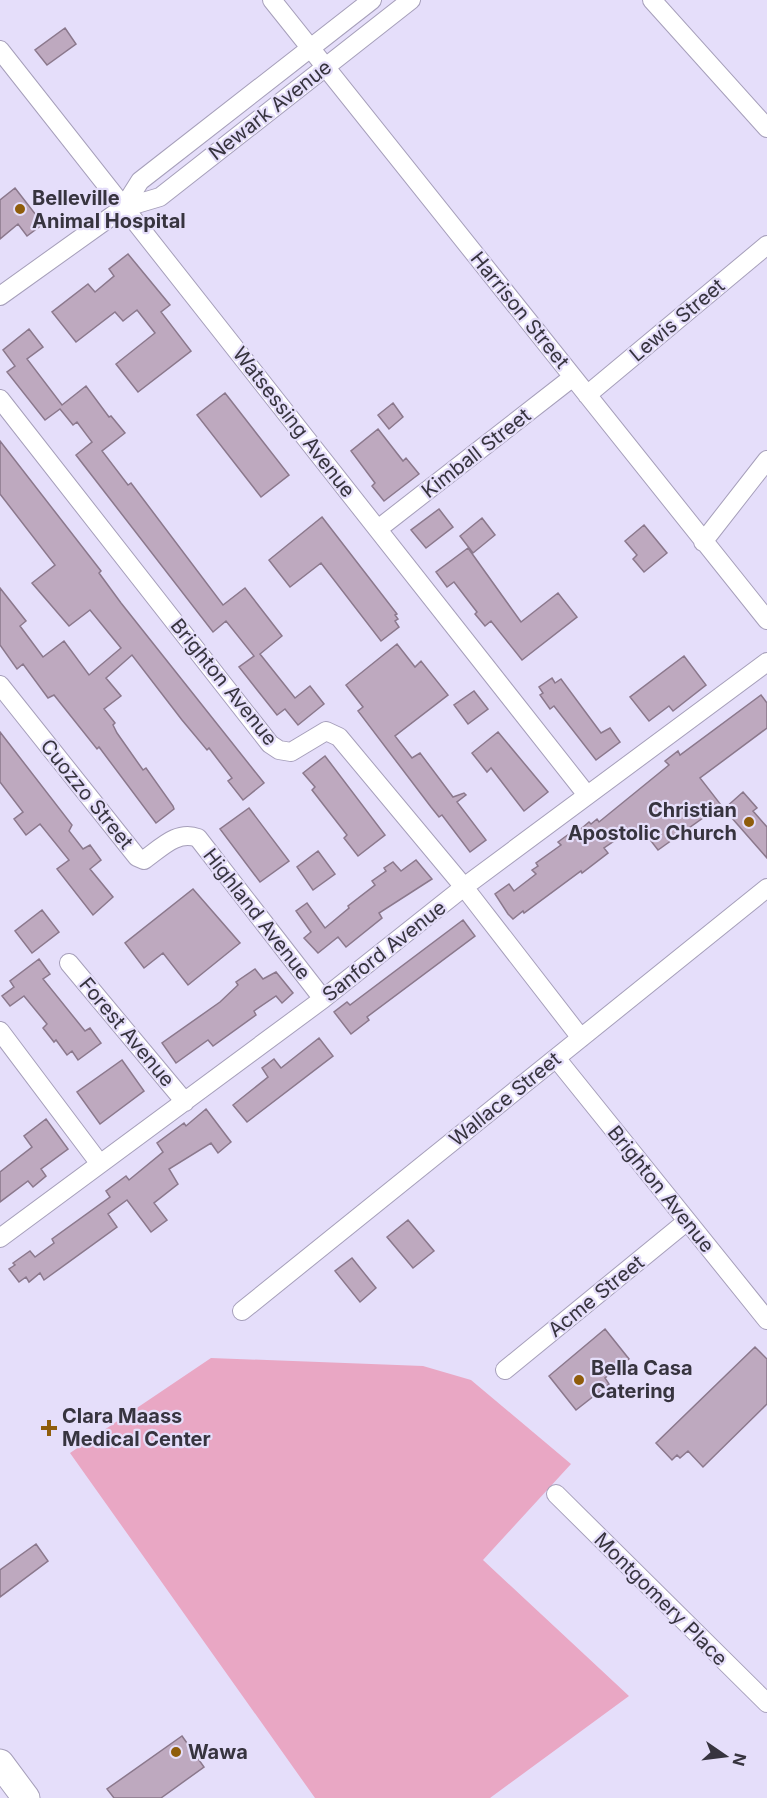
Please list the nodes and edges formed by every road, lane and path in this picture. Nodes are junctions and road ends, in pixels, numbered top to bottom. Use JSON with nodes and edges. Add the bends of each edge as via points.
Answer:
{"nodes":[{"id":1,"x":272,"y":0,"type":"edge"},
{"id":2,"x":372,"y":0,"type":"edge"},
{"id":3,"x":411,"y":0,"type":"edge"},
{"id":4,"x":652,"y":0,"type":"edge"},
{"id":5,"x":0,"y":50,"type":"edge"},
{"id":6,"x":311,"y":50,"type":"junction"},
{"id":7,"x":324,"y":67,"type":"junction"},
{"id":8,"x":767,"y":128,"type":"edge"},
{"id":9,"x":123,"y":208,"type":"junction"},
{"id":10,"x":767,"y":245,"type":"edge"},
{"id":11,"x":0,"y":296,"type":"edge"},
{"id":12,"x":573,"y":376,"type":"junction"},
{"id":13,"x":587,"y":395,"type":"junction"},
{"id":14,"x":0,"y":399,"type":"edge"},
{"id":15,"x":767,"y":460,"type":"edge"},
{"id":16,"x":378,"y":529,"type":"junction"},
{"id":17,"x":703,"y":542,"type":"junction"},
{"id":18,"x":767,"y":620,"type":"edge"},
{"id":19,"x":767,"y":663,"type":"edge"},
{"id":20,"x":0,"y":686,"type":"edge"},
{"id":21,"x":587,"y":795,"type":"junction"},
{"id":22,"x":188,"y":834,"type":"joint"},
{"id":23,"x":464,"y":887,"type":"junction"},
{"id":24,"x":764,"y":896,"type":"edge"},
{"id":25,"x":69,"y":963,"type":"dead end"},
{"id":26,"x":323,"y":999,"type":"junction"},
{"id":27,"x":0,"y":1030,"type":"edge"},
{"id":28,"x":581,"y":1038,"type":"junction"},
{"id":29,"x":556,"y":1058,"type":"junction"},
{"id":30,"x":185,"y":1102,"type":"junction"},
{"id":31,"x":100,"y":1164,"type":"junction"},
{"id":32,"x":686,"y":1222,"type":"junction"},
{"id":33,"x":0,"y":1238,"type":"edge"},
{"id":34,"x":242,"y":1311,"type":"dead end"},
{"id":35,"x":767,"y":1320,"type":"edge"},
{"id":36,"x":505,"y":1370,"type":"dead end"},
{"id":37,"x":556,"y":1494,"type":"dead end"},
{"id":38,"x":767,"y":1703,"type":"edge"},
{"id":39,"x":0,"y":1763,"type":"edge"},
{"id":40,"x":26,"y":1798,"type":"edge"}],
"edges":[{"from":1,"to":6,"type":"street","name":"Harrison Street"},
{"from":2,"to":6,"type":"street","name":"Newark Avenue"},
{"from":3,"to":7,"type":"street","name":"Newark Avenue"},
{"from":4,"to":8,"type":"street"},
{"from":5,"to":9,"type":"street","name":"Watsessing Avenue"},
{"from":6,"to":7,"type":"street","name":"Harrison Street"},
{"from":6,"to":9,"type":"street","name":"Newark Avenue","via":[[140,181]]},
{"from":7,"to":9,"type":"street","name":"Newark Avenue","via":[[160,197]]},
{"from":7,"to":12,"type":"street","name":"Harrison Street"},
{"from":9,"to":11,"type":"street","name":"Newark Avenue"},
{"from":9,"to":16,"type":"street","name":"Watsessing Avenue"},
{"from":10,"to":13,"type":"street","name":"Lewis Street"},
{"from":12,"to":13,"type":"street","name":"Harrison Street"},
{"from":12,"to":16,"type":"street","name":"Kimball Street"},
{"from":13,"to":17,"type":"street","name":"Harrison Street"},
{"from":14,"to":23,"type":"street","name":"Brighton Avenue","via":[[270,744],[291,752],[326,731],[339,737]]},
{"from":15,"to":17,"type":"street"},
{"from":16,"to":21,"type":"street","name":"Watsessing Avenue"},
{"from":17,"to":18,"type":"street","name":"Harrison Street"},
{"from":19,"to":21,"type":"street","name":"Sanford Avenue"},
{"from":20,"to":22,"type":"street","name":"Cuozzo Street","via":[[137,857],[144,860],[176,837]]},
{"from":21,"to":23,"type":"street","name":"Sanford Avenue"},
{"from":22,"to":26,"type":"street","name":"Highland Avenue","via":[[198,838]]},
{"from":23,"to":26,"type":"street","name":"Sanford Avenue"},
{"from":23,"to":28,"type":"street","name":"Brighton Avenue"},
{"from":24,"to":28,"type":"street","name":"Wallace Street"},
{"from":25,"to":30,"type":"street","name":"Forest Avenue"},
{"from":26,"to":30,"type":"street","name":"Sanford Avenue"},
{"from":27,"to":31,"type":"street"},
{"from":28,"to":29,"type":"street","name":"Wallace Street"},
{"from":29,"to":32,"type":"street","name":"Brighton Avenue"},
{"from":29,"to":34,"type":"street","name":"Wallace Street"},
{"from":30,"to":31,"type":"street","name":"Sanford Avenue"},
{"from":31,"to":33,"type":"street","name":"Sanford Avenue"},
{"from":32,"to":35,"type":"street","name":"Brighton Avenue"},
{"from":32,"to":36,"type":"street","name":"Acme Street"},
{"from":37,"to":38,"type":"street","name":"Montgomery Place"},
{"from":39,"to":40,"type":"main road"}]}
